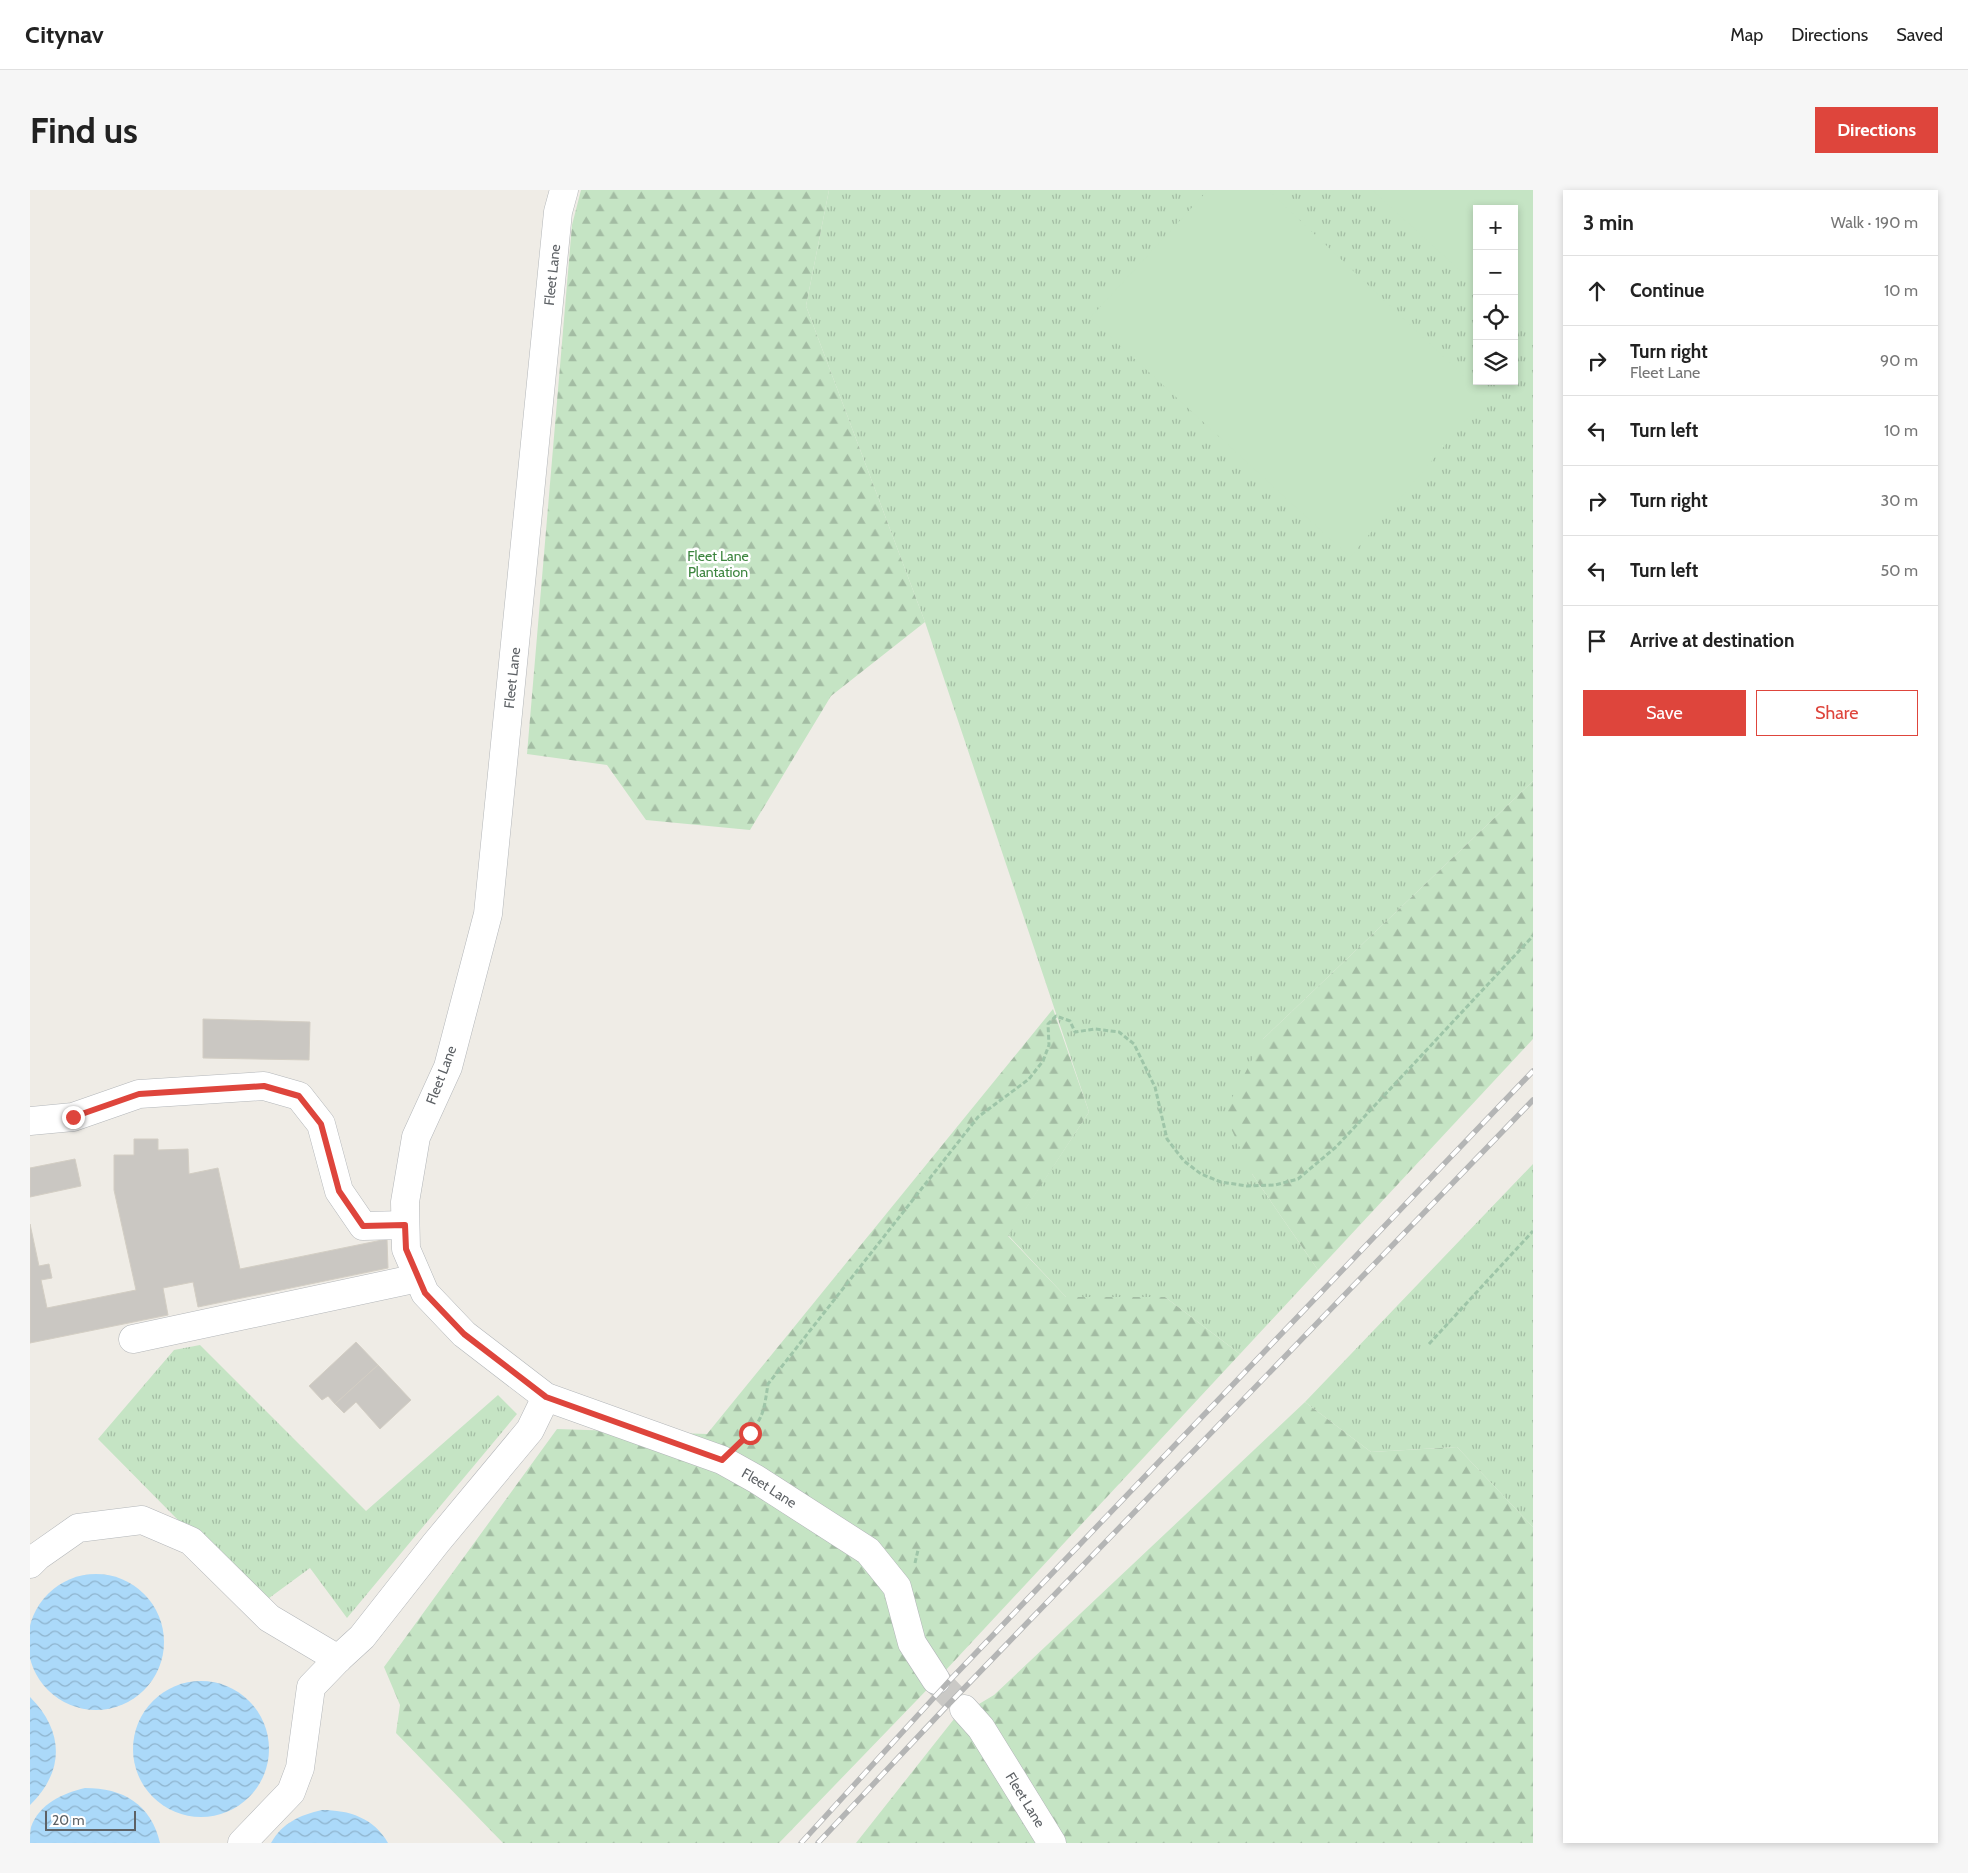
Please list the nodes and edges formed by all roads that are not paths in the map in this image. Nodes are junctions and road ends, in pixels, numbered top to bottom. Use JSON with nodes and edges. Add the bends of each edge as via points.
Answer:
{"nodes":[{"id":1,"x":564,"y":190,"type":"edge"},
{"id":2,"x":30,"y":1121,"type":"edge"},
{"id":3,"x":405,"y":1225,"type":"junction"},
{"id":4,"x":418,"y":1278,"type":"junction"},
{"id":5,"x":133,"y":1339,"type":"dead end"},
{"id":6,"x":546,"y":1397,"type":"junction"},
{"id":7,"x":30,"y":1564,"type":"edge"},
{"id":8,"x":338,"y":1659,"type":"junction"},
{"id":9,"x":936,"y":1680,"type":"tunnel mouth"},
{"id":10,"x":964,"y":1709,"type":"tunnel mouth"},
{"id":11,"x":242,"y":1843,"type":"edge"},
{"id":12,"x":1052,"y":1843,"type":"edge"}],
"edges":[{"from":1,"to":3,"type":"street","name":"Fleet Lane","via":[[558,212],[488,914],[448,1067],[416,1137],[405,1202]]},
{"from":2,"to":3,"type":"street","via":[[73,1117],[139,1094],[264,1086],[299,1096],[321,1124],[339,1191],[363,1226]]},
{"from":3,"to":4,"type":"street","name":"Fleet Lane","via":[[406,1249]]},
{"from":4,"to":5,"type":"street"},
{"from":4,"to":6,"type":"street","name":"Fleet Lane","via":[[425,1293],[464,1334]]},
{"from":6,"to":8,"type":"street","via":[[530,1430],[362,1637]]},
{"from":6,"to":9,"type":"street","name":"Fleet Lane","via":[[722,1460],[868,1551],[897,1587],[912,1643]]},
{"from":7,"to":8,"type":"street","via":[[78,1528],[142,1520],[191,1541],[269,1618]]},
{"from":8,"to":11,"type":"street","via":[[311,1687],[300,1768],[291,1792]]},
{"from":10,"to":12,"type":"street","name":"Fleet Lane","via":[[981,1728]]}]}
